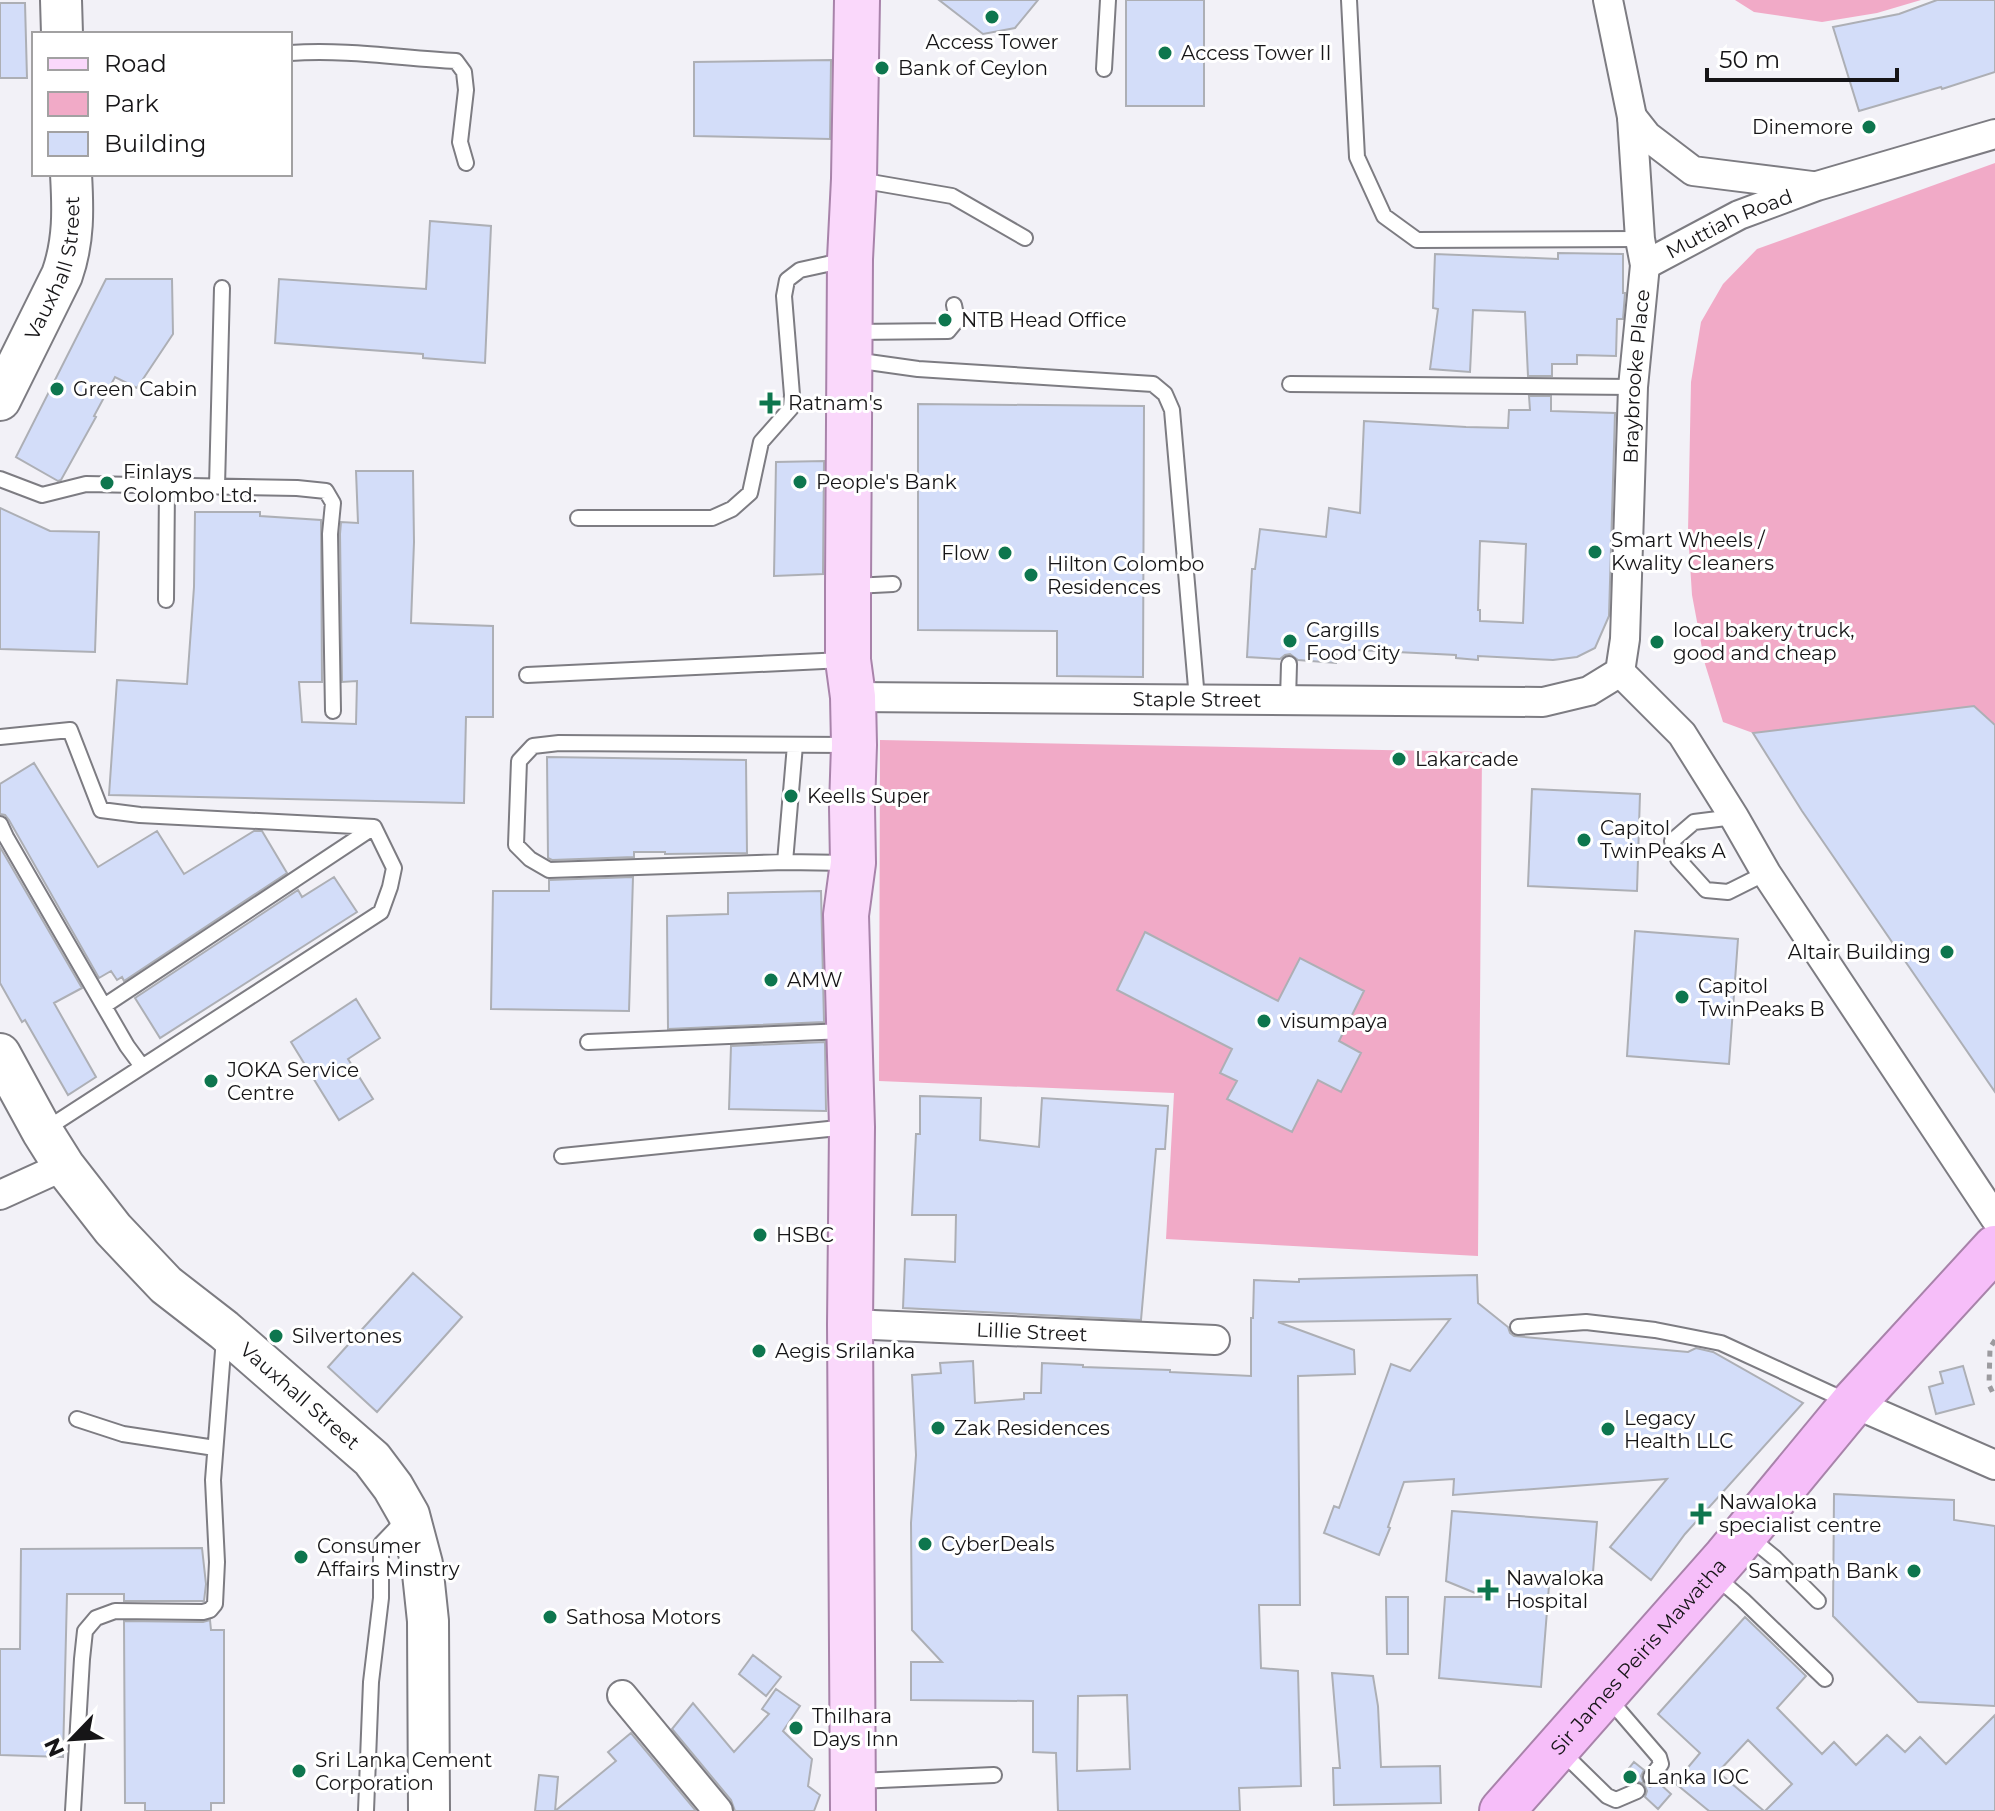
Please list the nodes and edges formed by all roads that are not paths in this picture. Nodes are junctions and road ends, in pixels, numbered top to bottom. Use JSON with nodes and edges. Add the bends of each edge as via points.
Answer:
{"nodes":[{"id":1,"x":61,"y":0,"type":"edge"},
{"id":2,"x":857,"y":0,"type":"edge"},
{"id":3,"x":1108,"y":0,"type":"edge"},
{"id":4,"x":1349,"y":0,"type":"edge"},
{"id":5,"x":1608,"y":0,"type":"edge"},
{"id":6,"x":62,"y":32,"type":"edge"},
{"id":7,"x":292,"y":53,"type":"edge"},
{"id":8,"x":1104,"y":69,"type":"dead end"},
{"id":9,"x":1632,"y":117,"type":"junction"},
{"id":10,"x":1995,"y":134,"type":"edge"},
{"id":11,"x":466,"y":163,"type":"dead end"},
{"id":12,"x":71,"y":176,"type":"edge"},
{"id":13,"x":854,"y":179,"type":"junction"},
{"id":14,"x":1817,"y":186,"type":"junction"},
{"id":15,"x":1025,"y":238,"type":"dead end"},
{"id":16,"x":1642,"y":252,"type":"junction"},
{"id":17,"x":850,"y":259,"type":"junction"},
{"id":18,"x":222,"y":288,"type":"dead end"},
{"id":19,"x":954,"y":305,"type":"dead end"},
{"id":20,"x":850,"y":346,"type":"junction"},
{"id":21,"x":1290,"y":384,"type":"dead end"},
{"id":22,"x":1633,"y":387,"type":"junction"},
{"id":23,"x":0,"y":400,"type":"edge"},
{"id":24,"x":0,"y":479,"type":"edge"},
{"id":25,"x":167,"y":486,"type":"junction"},
{"id":26,"x":217,"y":486,"type":"junction"},
{"id":27,"x":578,"y":518,"type":"dead end"},
{"id":28,"x":893,"y":584,"type":"dead end"},
{"id":29,"x":848,"y":586,"type":"junction"},
{"id":30,"x":166,"y":600,"type":"dead end"},
{"id":31,"x":1289,"y":664,"type":"dead end"},
{"id":32,"x":1620,"y":672,"type":"junction"},
{"id":33,"x":527,"y":675,"type":"dead end"},
{"id":34,"x":850,"y":678,"type":"junction"},
{"id":35,"x":1197,"y":699,"type":"junction"},
{"id":36,"x":1288,"y":700,"type":"junction"},
{"id":37,"x":333,"y":711,"type":"dead end"},
{"id":38,"x":0,"y":737,"type":"edge"},
{"id":39,"x":795,"y":745,"type":"junction"},
{"id":40,"x":854,"y":745,"type":"junction"},
{"id":41,"x":1734,"y":817,"type":"junction"},
{"id":42,"x":0,"y":824,"type":"edge"},
{"id":43,"x":374,"y":827,"type":"junction"},
{"id":44,"x":785,"y":862,"type":"junction"},
{"id":45,"x":853,"y":863,"type":"junction"},
{"id":46,"x":1766,"y":873,"type":"junction"},
{"id":47,"x":104,"y":1006,"type":"junction"},
{"id":48,"x":849,"y":1030,"type":"junction"},
{"id":49,"x":588,"y":1042,"type":"dead end"},
{"id":50,"x":0,"y":1054,"type":"edge"},
{"id":51,"x":141,"y":1065,"type":"junction"},
{"id":52,"x":852,"y":1127,"type":"junction"},
{"id":53,"x":42,"y":1131,"type":"junction"},
{"id":54,"x":562,"y":1156,"type":"dead end"},
{"id":55,"x":64,"y":1166,"type":"junction"},
{"id":56,"x":0,"y":1195,"type":"edge"},
{"id":57,"x":1995,"y":1218,"type":"edge"},
{"id":58,"x":1995,"y":1248,"type":"edge"},
{"id":59,"x":850,"y":1324,"type":"junction"},
{"id":60,"x":1518,"y":1327,"type":"dead end"},
{"id":61,"x":224,"y":1330,"type":"junction"},
{"id":62,"x":1215,"y":1340,"type":"dead end"},
{"id":63,"x":1853,"y":1403,"type":"junction"},
{"id":64,"x":77,"y":1419,"type":"dead end"},
{"id":65,"x":215,"y":1448,"type":"junction"},
{"id":66,"x":1995,"y":1465,"type":"edge"},
{"id":67,"x":409,"y":1515,"type":"junction"},
{"id":68,"x":1745,"y":1534,"type":"junction"},
{"id":69,"x":1712,"y":1573,"type":"junction"},
{"id":70,"x":1818,"y":1601,"type":"dead end"},
{"id":71,"x":1825,"y":1679,"type":"dead end"},
{"id":72,"x":1605,"y":1694,"type":"junction"},
{"id":73,"x":622,"y":1695,"type":"dead end"},
{"id":74,"x":1558,"y":1748,"type":"junction"},
{"id":75,"x":994,"y":1775,"type":"dead end"},
{"id":76,"x":1651,"y":1777,"type":"dead end"},
{"id":77,"x":1637,"y":1791,"type":"dead end"},
{"id":78,"x":853,"y":1796,"type":"edge"},
{"id":79,"x":73,"y":1811,"type":"edge"},
{"id":80,"x":366,"y":1811,"type":"edge"},
{"id":81,"x":429,"y":1811,"type":"edge"},
{"id":82,"x":718,"y":1811,"type":"edge"},
{"id":83,"x":1502,"y":1811,"type":"edge"}],
"edges":[{"from":1,"to":6,"type":"street"},
{"from":2,"to":13,"type":"main road"},
{"from":3,"to":8,"type":"lane"},
{"from":4,"to":16,"type":"lane","via":[[1357,157],[1384,216],[1417,240]]},
{"from":5,"to":9,"type":"street","name":"Braybrooke Place"},
{"from":7,"to":11,"type":"lane","via":[[354,52],[456,61],[466,90],[460,142]]},
{"from":9,"to":14,"type":"street","name":"Muttiah Road","via":[[1647,136],[1693,171]]},
{"from":9,"to":16,"type":"street","name":"Braybrooke Place"},
{"from":10,"to":14,"type":"street","name":"Muttiah Road"},
{"from":12,"to":23,"type":"street","name":"Vauxhall Street","via":[[74,220],[67,260]]},
{"from":13,"to":15,"type":"lane","via":[[952,196]]},
{"from":13,"to":17,"type":"main road"},
{"from":14,"to":16,"type":"street","name":"Muttiah Road"},
{"from":16,"to":22,"type":"street","name":"Braybrooke Place"},
{"from":17,"to":20,"type":"main road"},
{"from":17,"to":27,"type":"lane","via":[[800,270],[787,280],[791,408],[761,442],[750,493],[712,518]]},
{"from":18,"to":26,"type":"lane"},
{"from":19,"to":20,"type":"lane","via":[[957,320],[948,331]]},
{"from":20,"to":29,"type":"main road"},
{"from":20,"to":35,"type":"lane","via":[[918,369],[1153,384],[1165,394],[1172,410]]},
{"from":21,"to":22,"type":"lane"},
{"from":22,"to":32,"type":"street","name":"Braybrooke Place"},
{"from":24,"to":25,"type":"lane","via":[[42,495],[86,484]]},
{"from":25,"to":26,"type":"lane"},
{"from":25,"to":30,"type":"lane"},
{"from":26,"to":37,"type":"lane","via":[[314,489],[326,491],[333,503]]},
{"from":28,"to":29,"type":"lane"},
{"from":29,"to":34,"type":"main road"},
{"from":31,"to":36,"type":"lane"},
{"from":32,"to":36,"type":"street","name":"Staple Street","via":[[1589,691],[1543,702]]},
{"from":32,"to":41,"type":"street","via":[[1682,734]]},
{"from":33,"to":34,"type":"lane"},
{"from":34,"to":35,"type":"street","name":"Staple Street"},
{"from":34,"to":40,"type":"main road"},
{"from":35,"to":36,"type":"street","name":"Staple Street"},
{"from":38,"to":43,"type":"lane","via":[[70,730],[101,810]]},
{"from":39,"to":40,"type":"lane"},
{"from":39,"to":44,"type":"lane"},
{"from":39,"to":44,"type":"lane","via":[[559,743],[533,746],[519,761],[516,845],[549,870]]},
{"from":40,"to":45,"type":"main road"},
{"from":41,"to":46,"type":"street"},
{"from":41,"to":46,"type":"lane","via":[[1694,822],[1672,841],[1678,859],[1706,890],[1728,892]]},
{"from":42,"to":47,"type":"lane"},
{"from":43,"to":47,"type":"lane"},
{"from":43,"to":51,"type":"lane","via":[[394,868],[381,912]]},
{"from":44,"to":45,"type":"lane"},
{"from":45,"to":48,"type":"main road","via":[[846,915]]},
{"from":46,"to":57,"type":"street"},
{"from":47,"to":51,"type":"lane"},
{"from":48,"to":49,"type":"lane"},
{"from":48,"to":52,"type":"main road"},
{"from":50,"to":53,"type":"street","name":"Vauxhall Street"},
{"from":51,"to":53,"type":"lane"},
{"from":52,"to":54,"type":"lane"},
{"from":52,"to":59,"type":"main road"},
{"from":53,"to":55,"type":"street","name":"Vauxhall Street"},
{"from":55,"to":56,"type":"street"},
{"from":55,"to":61,"type":"street","name":"Vauxhall Street","via":[[166,1285]]},
{"from":58,"to":63,"type":"highway","name":"Sir James Peiris Mawatha"},
{"from":59,"to":62,"type":"street","name":"Lillie Street"},
{"from":59,"to":78,"type":"main road"},
{"from":60,"to":63,"type":"lane","via":[[1586,1322],[1721,1343]]},
{"from":61,"to":65,"type":"lane"},
{"from":61,"to":67,"type":"street","name":"Vauxhall Street","via":[[372,1459]]},
{"from":63,"to":66,"type":"street"},
{"from":63,"to":68,"type":"highway","name":"Sir James Peiris Mawatha"},
{"from":64,"to":65,"type":"lane","via":[[123,1434]]},
{"from":65,"to":79,"type":"lane","via":[[215,1604],[203,1612],[115,1611],[96,1618],[85,1631]]},
{"from":67,"to":80,"type":"lane","via":[[381,1544]]},
{"from":67,"to":81,"type":"street","name":"Vauxhall Street","via":[[422,1564],[428,1621]]},
{"from":68,"to":69,"type":"highway","name":"Sir James Peiris Mawatha"},
{"from":68,"to":70,"type":"lane"},
{"from":69,"to":71,"type":"lane"},
{"from":69,"to":72,"type":"highway","name":"Sir James Peiris Mawatha"},
{"from":72,"to":74,"type":"highway","name":"Sir James Peiris Mawatha"},
{"from":72,"to":76,"type":"lane","via":[[1659,1757],[1661,1764]]},
{"from":73,"to":82,"type":"street"},
{"from":74,"to":77,"type":"lane","via":[[1607,1796],[1616,1800]]},
{"from":74,"to":83,"type":"highway","name":"Sir James Peiris Mawatha"},
{"from":75,"to":78,"type":"lane"}]}
